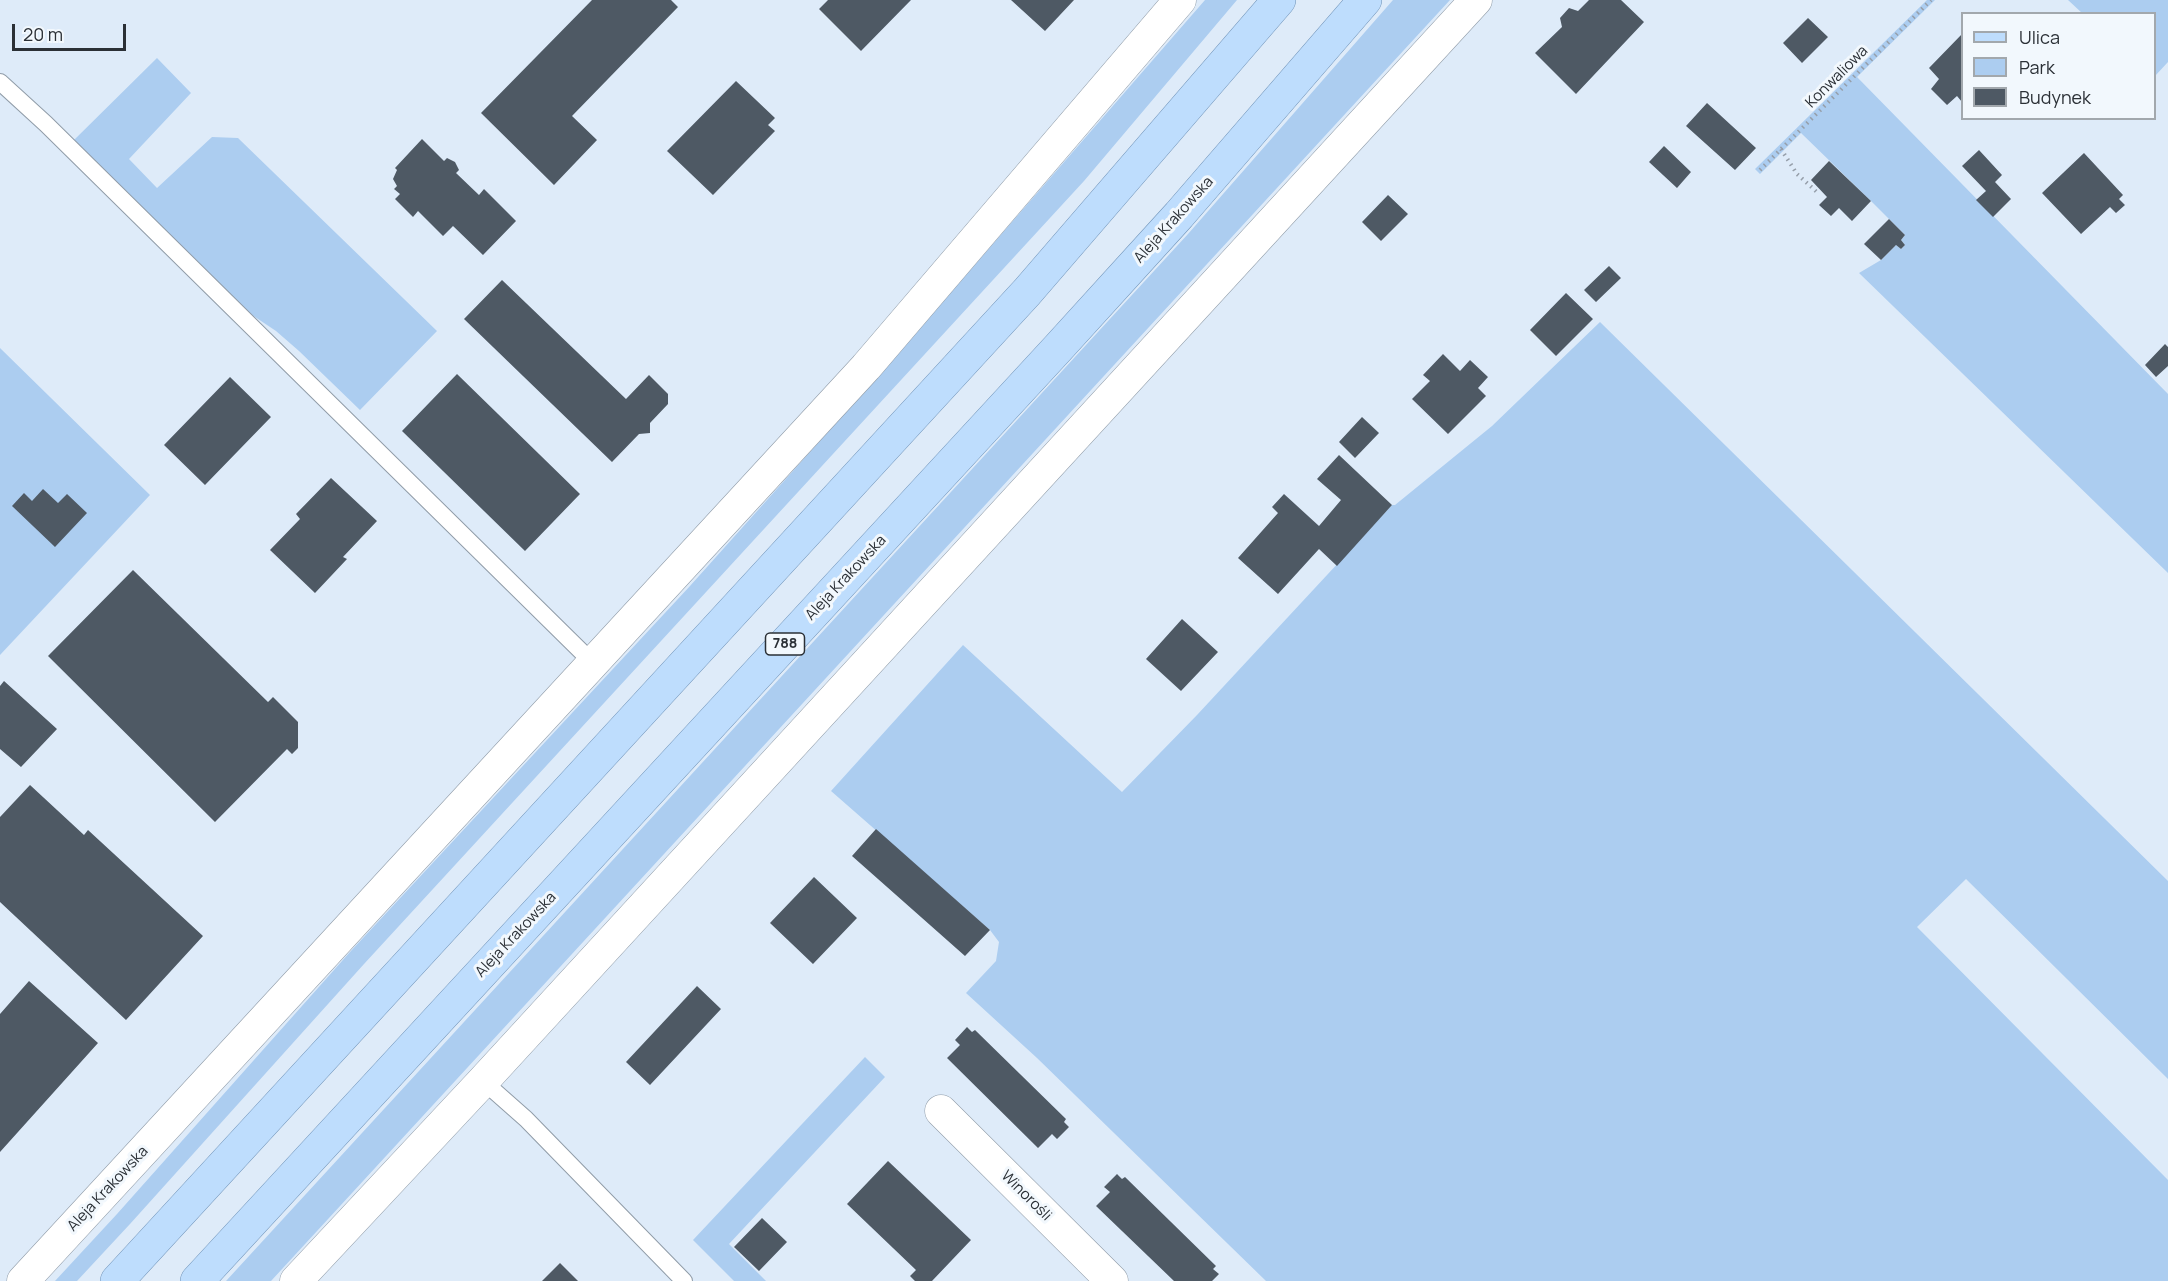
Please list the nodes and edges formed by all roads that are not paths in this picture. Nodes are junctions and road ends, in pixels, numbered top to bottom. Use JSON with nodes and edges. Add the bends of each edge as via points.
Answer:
{"nodes":[{"id":1,"x":1180,"y":0,"type":"edge"},
{"id":2,"x":1279,"y":0,"type":"edge"},
{"id":3,"x":1365,"y":0,"type":"edge"},
{"id":4,"x":1476,"y":0,"type":"edge"},
{"id":5,"x":0,"y":82,"type":"edge"},
{"id":6,"x":593,"y":663,"type":"junction"},
{"id":7,"x":483,"y":1081,"type":"junction"},
{"id":8,"x":941,"y":1111,"type":"dead end"},
{"id":9,"x":23,"y":1281,"type":"edge"},
{"id":10,"x":117,"y":1281,"type":"edge"},
{"id":11,"x":197,"y":1281,"type":"edge"},
{"id":12,"x":296,"y":1281,"type":"edge"},
{"id":13,"x":684,"y":1281,"type":"edge"},
{"id":14,"x":1112,"y":1281,"type":"edge"}],
"edges":[{"from":1,"to":6,"type":"street","name":"Aleja Krakowska","via":[[866,367]]},
{"from":2,"to":10,"type":"main road","via":[[1027,292]]},
{"from":3,"to":11,"type":"main road","name":"Aleja Krakowska","number":"788","via":[[1067,338]]},
{"from":4,"to":7,"type":"street"},
{"from":5,"to":6,"type":"lane"},
{"from":6,"to":9,"type":"street","name":"Aleja Krakowska"},
{"from":7,"to":12,"type":"street"},
{"from":7,"to":13,"type":"lane","via":[[526,1119]]},
{"from":8,"to":14,"type":"street","name":"Winorośli"}]}
